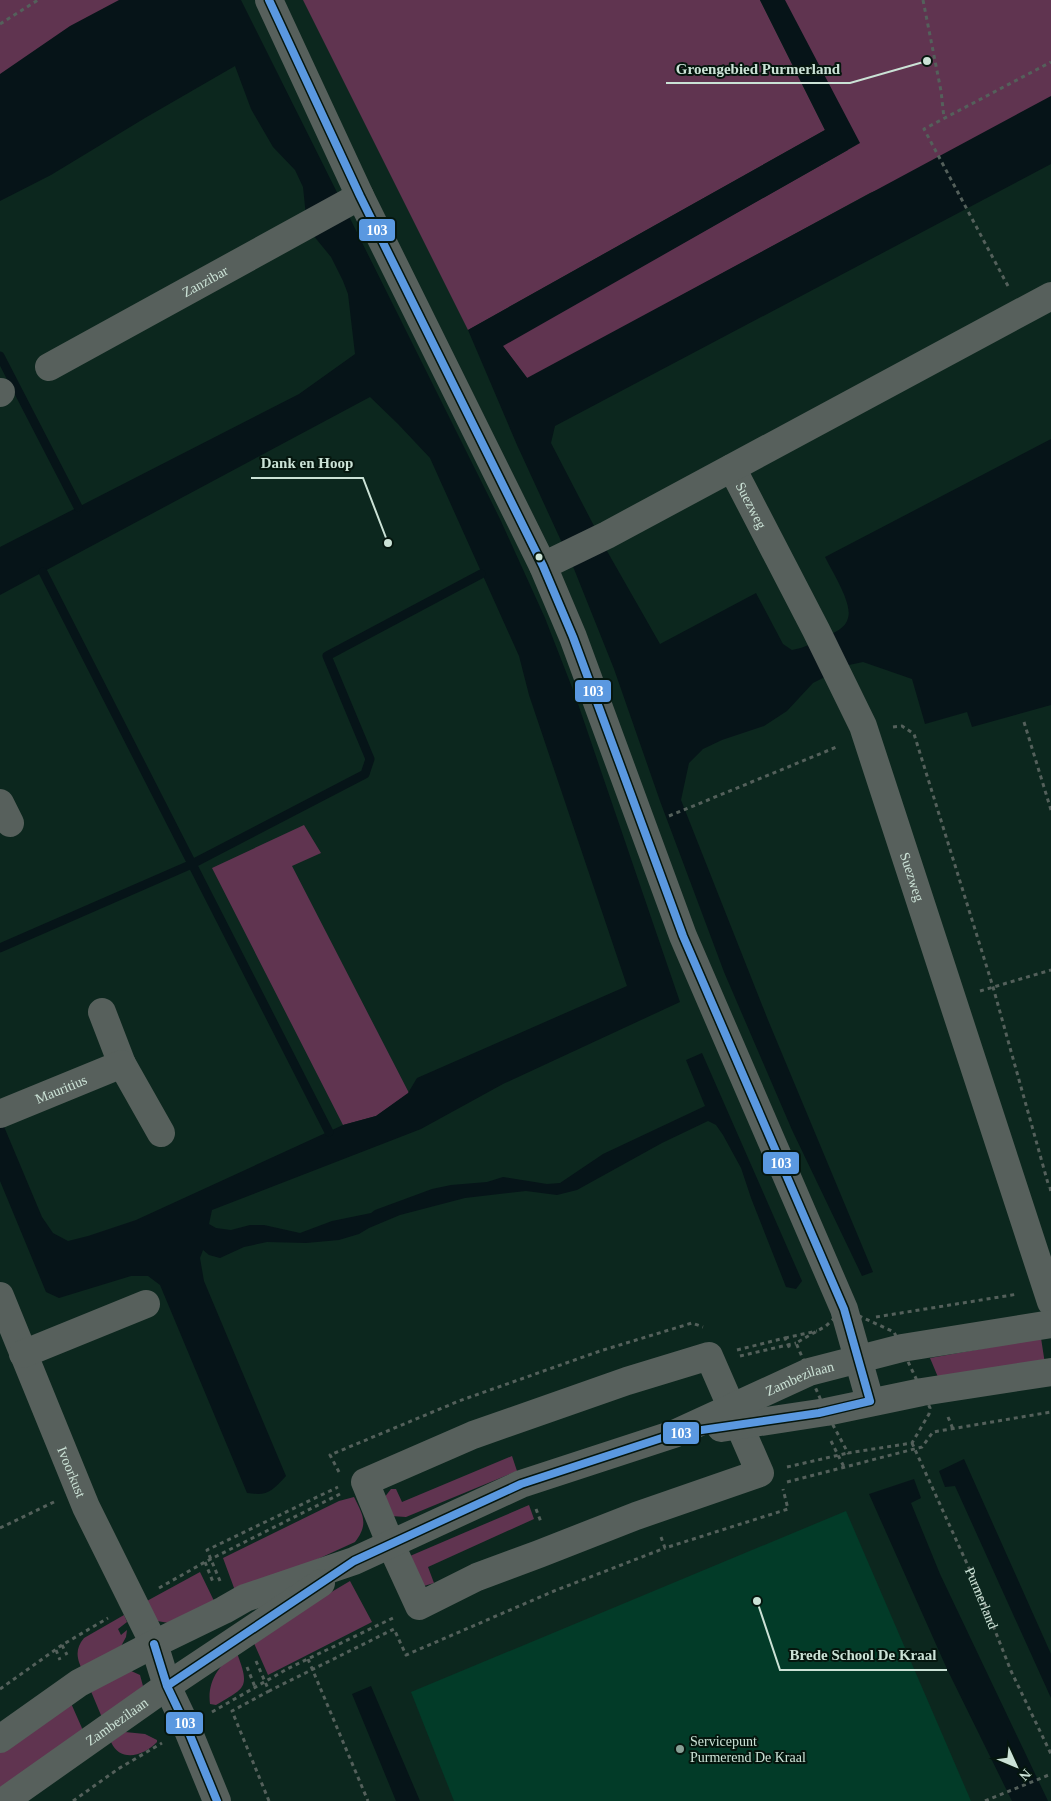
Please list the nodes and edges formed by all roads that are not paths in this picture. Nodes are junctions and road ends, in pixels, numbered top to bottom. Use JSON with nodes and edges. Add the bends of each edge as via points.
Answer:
{"nodes":[{"id":1,"x":269,"y":0,"type":"edge"},
{"id":2,"x":353,"y":200,"type":"junction"},
{"id":3,"x":1051,"y":296,"type":"edge"},
{"id":4,"x":50,"y":367,"type":"dead end"},
{"id":5,"x":732,"y":468,"type":"junction"},
{"id":6,"x":553,"y":562,"type":"junction"},
{"id":7,"x":102,"y":1012,"type":"dead end"},
{"id":8,"x":122,"y":1064,"type":"junction"},
{"id":9,"x":3,"y":1113,"type":"edge"},
{"id":10,"x":161,"y":1133,"type":"dead end"},
{"id":11,"x":1049,"y":1296,"type":"edge"},
{"id":12,"x":1,"y":1304,"type":"edge"},
{"id":13,"x":146,"y":1304,"type":"dead end"},
{"id":14,"x":1051,"y":1324,"type":"edge"},
{"id":15,"x":24,"y":1354,"type":"junction"},
{"id":16,"x":857,"y":1360,"type":"junction"},
{"id":17,"x":1051,"y":1372,"type":"edge"},
{"id":18,"x":870,"y":1401,"type":"junction"},
{"id":19,"x":735,"y":1417,"type":"junction"},
{"id":20,"x":391,"y":1545,"type":"junction"},
{"id":21,"x":354,"y":1561,"type":"junction"},
{"id":22,"x":154,"y":1644,"type":"junction"},
{"id":23,"x":167,"y":1686,"type":"junction"},
{"id":24,"x":0,"y":1739,"type":"edge"},
{"id":25,"x":4,"y":1801,"type":"edge"},
{"id":26,"x":217,"y":1801,"type":"edge"}],
"edges":[{"from":1,"to":2,"type":"street"},
{"from":2,"to":4,"type":"street","name":"Zanzibar"},
{"from":2,"to":6,"type":"street"},
{"from":3,"to":5,"type":"street","name":"Suezweg"},
{"from":5,"to":6,"type":"street","name":"Suezweg"},
{"from":5,"to":11,"type":"street","name":"Suezweg","via":[[866,735]]},
{"from":6,"to":16,"type":"street","via":[[573,637],[683,936],[844,1309]]},
{"from":7,"to":8,"type":"street"},
{"from":8,"to":9,"type":"street","name":"Mauritius"},
{"from":8,"to":10,"type":"street"},
{"from":12,"to":15,"type":"street","name":"Ivoorkust"},
{"from":13,"to":15,"type":"street"},
{"from":14,"to":16,"type":"street","name":"Zambezilaan","via":[[902,1348]]},
{"from":15,"to":22,"type":"street","name":"Ivoorkust","via":[[79,1490]]},
{"from":16,"to":18,"type":"street"},
{"from":16,"to":19,"type":"street","name":"Zambezilaan","via":[[809,1372]]},
{"from":17,"to":18,"type":"street","name":"Zambezilaan"},
{"from":18,"to":19,"type":"street","name":"Zambezilaan","via":[[826,1412]]},
{"from":19,"to":20,"type":"street","name":"Zambezilaan","via":[[521,1484]]},
{"from":19,"to":20,"type":"street","via":[[760,1473],[477,1577],[418,1606]]},
{"from":19,"to":20,"type":"street","via":[[709,1356],[473,1434],[365,1482]]},
{"from":20,"to":21,"type":"street","name":"Zambezilaan"},
{"from":21,"to":22,"type":"street","name":"Zambezilaan","via":[[245,1598]]},
{"from":21,"to":23,"type":"street","name":"Zambezilaan"},
{"from":22,"to":23,"type":"street","name":"Ivoorkust"},
{"from":22,"to":24,"type":"street","name":"Zambezilaan","via":[[79,1683]]},
{"from":23,"to":25,"type":"street","name":"Zambezilaan"},
{"from":23,"to":26,"type":"street","name":"Ivoorkust"}]}
